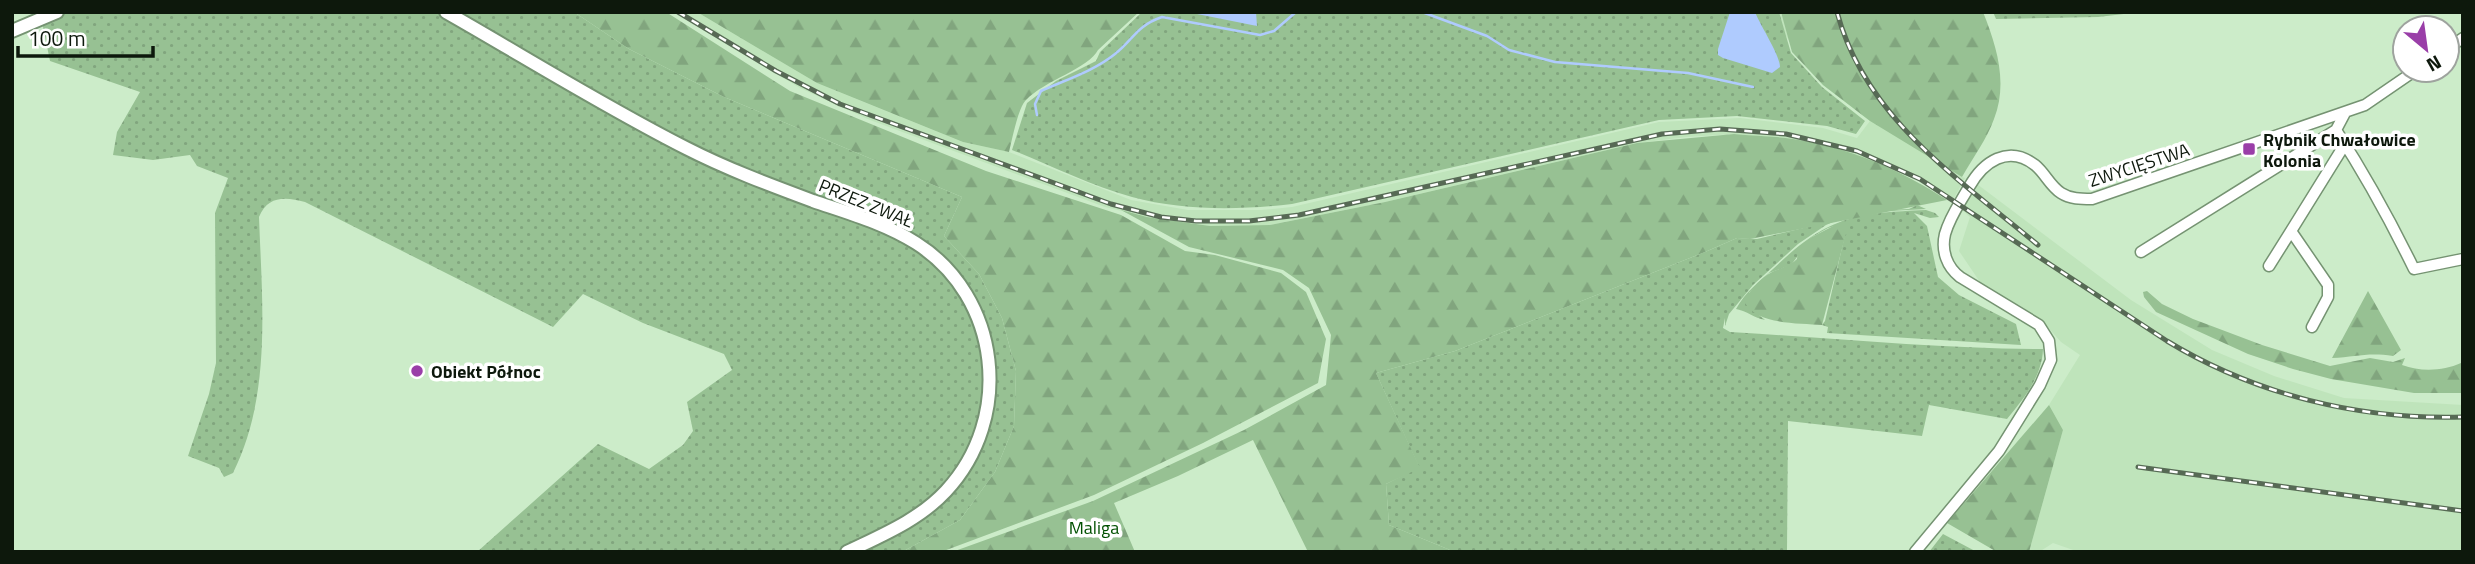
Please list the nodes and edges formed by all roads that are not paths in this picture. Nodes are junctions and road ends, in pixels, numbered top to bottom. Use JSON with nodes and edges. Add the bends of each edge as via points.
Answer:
{"nodes":[{"id":1,"x":57,"y":12,"type":"edge"},
{"id":2,"x":446,"y":12,"type":"edge"},
{"id":3,"x":12,"y":31,"type":"edge"},
{"id":4,"x":2396,"y":84,"type":"edge"},
{"id":5,"x":2345,"y":113,"type":"junction"},
{"id":6,"x":2336,"y":130,"type":"junction"},
{"id":7,"x":2346,"y":144,"type":"junction"},
{"id":8,"x":2291,"y":231,"type":"junction"},
{"id":9,"x":2141,"y":252,"type":"dead end"},
{"id":10,"x":2463,"y":260,"type":"edge"},
{"id":11,"x":2269,"y":266,"type":"dead end"},
{"id":12,"x":2312,"y":327,"type":"dead end"},
{"id":13,"x":847,"y":552,"type":"edge"},
{"id":14,"x":1915,"y":552,"type":"edge"}],
"edges":[{"from":1,"to":3,"type":"street"},
{"from":2,"to":13,"type":"street","name":"PRZEZ ZWAŁ","via":[[706,158],[905,236],[934,257],[960,285],[981,325],[989,364],[990,396],[979,439],[961,473],[926,509]]},
{"from":4,"to":5,"type":"street","name":"ZWYCIĘSTWA"},
{"from":5,"to":6,"type":"street"},
{"from":5,"to":14,"type":"street","name":"ZWYCIĘSTWA","via":[[2092,199],[2064,195],[2036,166],[2020,158],[1997,159],[1979,171],[1951,217],[1944,239],[1946,258],[1957,275],[2039,325],[2049,341],[2051,360],[1999,451]]},
{"from":6,"to":7,"type":"street"},
{"from":6,"to":9,"type":"street"},
{"from":7,"to":8,"type":"street"},
{"from":7,"to":10,"type":"street","via":[[2414,268]]},
{"from":8,"to":11,"type":"street"},
{"from":8,"to":12,"type":"street","via":[[2328,285],[2328,297]]}]}
